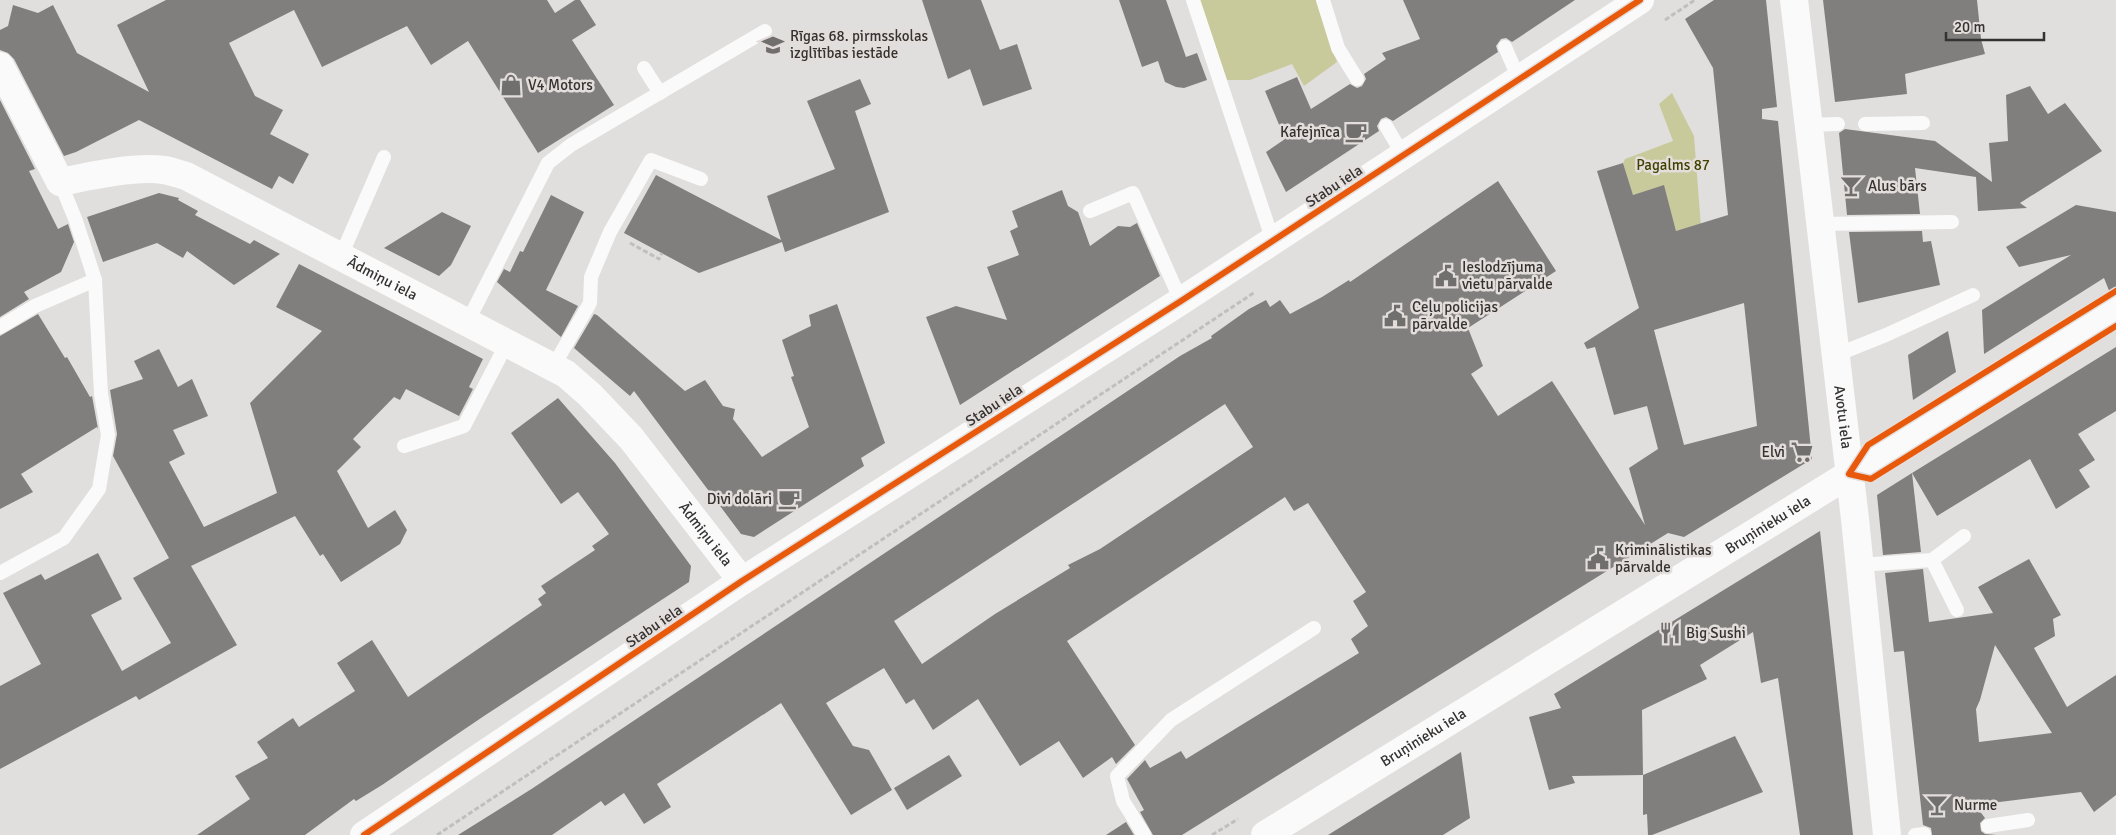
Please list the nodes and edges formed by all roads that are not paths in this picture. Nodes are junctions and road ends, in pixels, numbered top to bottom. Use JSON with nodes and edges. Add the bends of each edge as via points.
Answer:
{"nodes":[{"id":1,"x":1193,"y":0,"type":"edge"},
{"id":2,"x":1323,"y":0,"type":"edge"},
{"id":3,"x":1640,"y":0,"type":"edge"},
{"id":4,"x":1798,"y":1,"type":"edge"},
{"id":5,"x":765,"y":31,"type":"dead end"},
{"id":6,"x":1505,"y":47,"type":"dead end"},
{"id":7,"x":0,"y":66,"type":"edge"},
{"id":8,"x":644,"y":68,"type":"dead end"},
{"id":9,"x":1357,"y":79,"type":"dead end"},
{"id":10,"x":1519,"y":79,"type":"junction"},
{"id":11,"x":660,"y":93,"type":"junction"},
{"id":12,"x":1922,"y":122,"type":"dead end"},
{"id":13,"x":1809,"y":124,"type":"junction"},
{"id":14,"x":1838,"y":124,"type":"dead end"},
{"id":15,"x":1864,"y":124,"type":"dead end"},
{"id":16,"x":1386,"y":126,"type":"dead end"},
{"id":17,"x":1403,"y":155,"type":"junction"},
{"id":18,"x":384,"y":157,"type":"dead end"},
{"id":19,"x":700,"y":179,"type":"dead end"},
{"id":20,"x":60,"y":182,"type":"junction"},
{"id":21,"x":1090,"y":211,"type":"dead end"},
{"id":22,"x":1952,"y":222,"type":"dead end"},
{"id":23,"x":1820,"y":224,"type":"junction"},
{"id":24,"x":1272,"y":241,"type":"junction"},
{"id":25,"x":341,"y":256,"type":"junction"},
{"id":26,"x":95,"y":280,"type":"junction"},
{"id":27,"x":1973,"y":295,"type":"dead end"},
{"id":28,"x":1181,"y":301,"type":"junction"},
{"id":29,"x":2116,"y":307,"type":"edge"},
{"id":30,"x":468,"y":323,"type":"junction"},
{"id":31,"x":0,"y":327,"type":"edge"},
{"id":32,"x":507,"y":343,"type":"junction"},
{"id":33,"x":1836,"y":355,"type":"junction"},
{"id":34,"x":553,"y":367,"type":"junction"},
{"id":35,"x":404,"y":446,"type":"dead end"},
{"id":36,"x":1849,"y":474,"type":"junction"},
{"id":37,"x":1964,"y":536,"type":"dead end"},
{"id":38,"x":1932,"y":560,"type":"junction"},
{"id":39,"x":1859,"y":565,"type":"junction"},
{"id":40,"x":0,"y":572,"type":"edge"},
{"id":41,"x":742,"y":581,"type":"junction"},
{"id":42,"x":1957,"y":610,"type":"dead end"},
{"id":43,"x":1314,"y":628,"type":"dead end"},
{"id":44,"x":2028,"y":820,"type":"dead end"},
{"id":45,"x":1988,"y":826,"type":"dead end"},
{"id":46,"x":364,"y":835,"type":"edge"},
{"id":47,"x":1144,"y":835,"type":"edge"},
{"id":48,"x":1265,"y":835,"type":"edge"},
{"id":49,"x":1887,"y":835,"type":"edge"}],
"edges":[{"from":1,"to":24,"type":"lane"},
{"from":2,"to":9,"type":"lane","via":[[1338,48]]},
{"from":3,"to":10,"type":"street","name":"Stabu iela"},
{"from":4,"to":13,"type":"street","name":"Avotu iela"},
{"from":5,"to":11,"type":"lane"},
{"from":6,"to":10,"type":"lane"},
{"from":7,"to":20,"type":"street"},
{"from":8,"to":11,"type":"lane"},
{"from":10,"to":17,"type":"street","name":"Stabu iela"},
{"from":11,"to":30,"type":"lane","via":[[571,145],[548,163]]},
{"from":12,"to":15,"type":"lane"},
{"from":13,"to":14,"type":"lane"},
{"from":13,"to":23,"type":"street","name":"Avotu iela"},
{"from":16,"to":17,"type":"lane"},
{"from":17,"to":24,"type":"street","name":"Stabu iela"},
{"from":18,"to":25,"type":"lane"},
{"from":19,"to":34,"type":"lane","via":[[651,160],[610,232],[591,276],[590,304]]},
{"from":20,"to":25,"type":"street","name":"Ādmiņu iela","via":[[141,170],[163,170],[186,176]]},
{"from":20,"to":26,"type":"lane"},
{"from":21,"to":28,"type":"lane","via":[[1133,193]]},
{"from":22,"to":23,"type":"lane"},
{"from":23,"to":33,"type":"street","name":"Avotu iela"},
{"from":24,"to":28,"type":"street","name":"Stabu iela"},
{"from":25,"to":30,"type":"street","name":"Ādmiņu iela"},
{"from":26,"to":31,"type":"lane","via":[[35,306]]},
{"from":26,"to":40,"type":"lane","via":[[101,394],[108,435],[99,490],[64,538]]},
{"from":27,"to":33,"type":"lane"},
{"from":28,"to":41,"type":"street","name":"Stabu iela"},
{"from":29,"to":36,"type":"street","name":"Bruņinieku iela"},
{"from":30,"to":32,"type":"street","name":"Ādmiņu iela"},
{"from":32,"to":34,"type":"street","name":"Ādmiņu iela"},
{"from":32,"to":35,"type":"lane","via":[[464,426]]},
{"from":33,"to":36,"type":"street","name":"Avotu iela"},
{"from":34,"to":41,"type":"street","name":"Ādmiņu iela","via":[[590,395],[631,438]]},
{"from":36,"to":39,"type":"street","name":"Avotu iela"},
{"from":36,"to":48,"type":"street","name":"Bruņinieku iela"},
{"from":37,"to":38,"type":"lane"},
{"from":38,"to":39,"type":"lane"},
{"from":38,"to":42,"type":"lane"},
{"from":39,"to":49,"type":"street","name":"Avotu iela"},
{"from":41,"to":46,"type":"street","name":"Stabu iela"},
{"from":43,"to":47,"type":"lane","via":[[1171,720],[1117,776],[1123,801]]},
{"from":44,"to":45,"type":"lane"}]}
